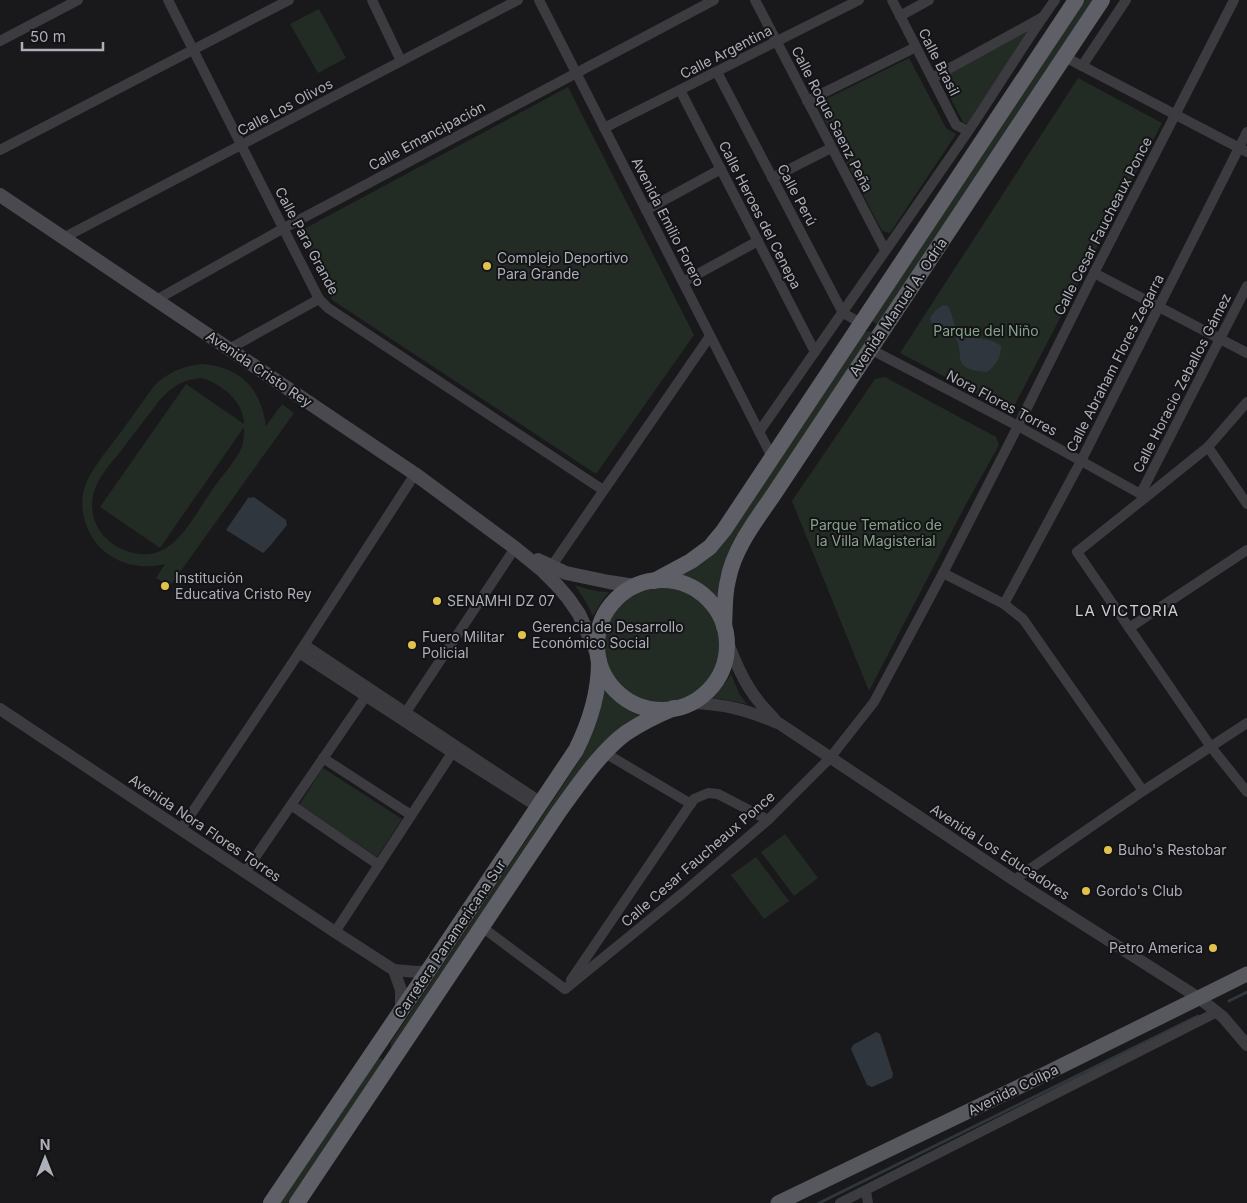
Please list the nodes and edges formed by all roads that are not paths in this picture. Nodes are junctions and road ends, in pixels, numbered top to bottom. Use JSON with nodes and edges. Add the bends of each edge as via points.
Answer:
{"nodes":[{"id":1,"x":78,"y":0,"type":"edge"},
{"id":2,"x":168,"y":0,"type":"edge"},
{"id":3,"x":289,"y":0,"type":"edge"},
{"id":4,"x":372,"y":0,"type":"edge"},
{"id":5,"x":518,"y":0,"type":"edge"},
{"id":6,"x":539,"y":0,"type":"edge"},
{"id":7,"x":714,"y":0,"type":"edge"},
{"id":8,"x":755,"y":0,"type":"edge"},
{"id":9,"x":859,"y":0,"type":"edge"},
{"id":10,"x":892,"y":0,"type":"edge"},
{"id":11,"x":929,"y":0,"type":"edge"},
{"id":12,"x":1055,"y":0,"type":"edge"},
{"id":13,"x":1076,"y":0,"type":"edge"},
{"id":14,"x":1102,"y":0,"type":"edge"},
{"id":15,"x":1126,"y":0,"type":"edge"},
{"id":16,"x":1234,"y":0,"type":"edge"},
{"id":17,"x":900,"y":16,"type":"junction"},
{"id":18,"x":1043,"y":16,"type":"junction"},
{"id":19,"x":0,"y":42,"type":"edge"},
{"id":20,"x":776,"y":42,"type":"junction"},
{"id":21,"x":916,"y":46,"type":"junction"},
{"id":22,"x":193,"y":50,"type":"junction"},
{"id":23,"x":1065,"y":57,"type":"junction"},
{"id":24,"x":401,"y":61,"type":"junction"},
{"id":25,"x":1082,"y":66,"type":"junction"},
{"id":26,"x":576,"y":72,"type":"junction"},
{"id":27,"x":717,"y":72,"type":"junction"},
{"id":28,"x":932,"y":78,"type":"junction"},
{"id":29,"x":680,"y":90,"type":"junction"},
{"id":30,"x":807,"y":101,"type":"junction"},
{"id":31,"x":1175,"y":114,"type":"junction"},
{"id":32,"x":604,"y":128,"type":"junction"},
{"id":33,"x":968,"y":131,"type":"junction"},
{"id":34,"x":1247,"y":132,"type":"edge"},
{"id":35,"x":241,"y":145,"type":"junction"},
{"id":36,"x":831,"y":148,"type":"junction"},
{"id":37,"x":0,"y":150,"type":"edge"},
{"id":38,"x":1243,"y":150,"type":"edge"},
{"id":39,"x":721,"y":169,"type":"junction"},
{"id":40,"x":772,"y":178,"type":"junction"},
{"id":41,"x":0,"y":195,"type":"edge"},
{"id":42,"x":646,"y":210,"type":"junction"},
{"id":43,"x":284,"y":228,"type":"junction"},
{"id":44,"x":64,"y":238,"type":"junction"},
{"id":45,"x":758,"y":241,"type":"junction"},
{"id":46,"x":885,"y":250,"type":"junction"},
{"id":47,"x":1094,"y":273,"type":"junction"},
{"id":48,"x":683,"y":282,"type":"junction"},
{"id":49,"x":1247,"y":286,"type":"edge"},
{"id":50,"x":319,"y":299,"type":"junction"},
{"id":51,"x":156,"y":300,"type":"junction"},
{"id":52,"x":1159,"y":307,"type":"junction"},
{"id":53,"x":842,"y":313,"type":"junction"},
{"id":54,"x":861,"y":323,"type":"junction"},
{"id":55,"x":880,"y":334,"type":"junction"},
{"id":56,"x":710,"y":336,"type":"junction"},
{"id":57,"x":1219,"y":338,"type":"junction"},
{"id":58,"x":229,"y":349,"type":"junction"},
{"id":59,"x":870,"y":349,"type":"junction"},
{"id":60,"x":815,"y":352,"type":"junction"},
{"id":61,"x":1247,"y":353,"type":"edge"},
{"id":62,"x":1247,"y":402,"type":"edge"},
{"id":63,"x":1018,"y":426,"type":"junction"},
{"id":64,"x":759,"y":432,"type":"junction"},
{"id":65,"x":1208,"y":446,"type":"junction"},
{"id":66,"x":772,"y":457,"type":"junction"},
{"id":67,"x":1081,"y":461,"type":"junction"},
{"id":68,"x":415,"y":474,"type":"junction"},
{"id":69,"x":603,"y":490,"type":"junction"},
{"id":70,"x":1144,"y":495,"type":"junction"},
{"id":71,"x":1247,"y":504,"type":"edge"},
{"id":72,"x":515,"y":548,"type":"junction"},
{"id":73,"x":1247,"y":550,"type":"edge"},
{"id":74,"x":551,"y":567,"type":"junction"},
{"id":75,"x":943,"y":573,"type":"junction"},
{"id":76,"x":654,"y":581,"type":"junction"},
{"id":77,"x":635,"y":586,"type":"junction"},
{"id":78,"x":1004,"y":604,"type":"junction"},
{"id":79,"x":1129,"y":628,"type":"junction"},
{"id":80,"x":725,"y":632,"type":"junction"},
{"id":81,"x":302,"y":649,"type":"junction"},
{"id":82,"x":598,"y":659,"type":"junction"},
{"id":83,"x":366,"y":696,"type":"junction"},
{"id":84,"x":690,"y":703,"type":"junction"},
{"id":85,"x":674,"y":708,"type":"junction"},
{"id":86,"x":0,"y":709,"type":"edge"},
{"id":87,"x":406,"y":712,"type":"junction"},
{"id":88,"x":1247,"y":723,"type":"edge"},
{"id":89,"x":780,"y":724,"type":"junction"},
{"id":90,"x":1211,"y":747,"type":"junction"},
{"id":91,"x":452,"y":753,"type":"junction"},
{"id":92,"x":605,"y":753,"type":"junction"},
{"id":93,"x":323,"y":758,"type":"junction"},
{"id":94,"x":830,"y":758,"type":"junction"},
{"id":95,"x":1143,"y":791,"type":"junction"},
{"id":96,"x":1247,"y":792,"type":"edge"},
{"id":97,"x":540,"y":804,"type":"junction"},
{"id":98,"x":690,"y":804,"type":"junction"},
{"id":99,"x":291,"y":805,"type":"junction"},
{"id":100,"x":411,"y":816,"type":"junction"},
{"id":101,"x":768,"y":820,"type":"junction"},
{"id":102,"x":181,"y":829,"type":"junction"},
{"id":103,"x":379,"y":865,"type":"junction"},
{"id":104,"x":245,"y":872,"type":"junction"},
{"id":105,"x":1014,"y":880,"type":"junction"},
{"id":106,"x":482,"y":927,"type":"junction"},
{"id":107,"x":335,"y":932,"type":"junction"},
{"id":108,"x":394,"y":970,"type":"junction"},
{"id":109,"x":428,"y":971,"type":"junction"},
{"id":110,"x":1247,"y":974,"type":"edge"},
{"id":111,"x":565,"y":989,"type":"junction"},
{"id":112,"x":1199,"y":998,"type":"junction"},
{"id":113,"x":401,"y":1012,"type":"junction"},
{"id":114,"x":1217,"y":1012,"type":"junction"},
{"id":115,"x":1247,"y":1045,"type":"edge"},
{"id":116,"x":377,"y":1046,"type":"junction"},
{"id":117,"x":394,"y":1058,"type":"junction"},
{"id":118,"x":866,"y":1191,"type":"junction"},
{"id":119,"x":271,"y":1203,"type":"edge"},
{"id":120,"x":297,"y":1203,"type":"edge"},
{"id":121,"x":778,"y":1203,"type":"edge"},
{"id":122,"x":840,"y":1203,"type":"edge"},
{"id":123,"x":868,"y":1203,"type":"edge"}],
"edges":[{"from":1,"to":19,"type":"street"},
{"from":2,"to":22,"type":"street","name":"Calle Para Grande"},
{"from":3,"to":22,"type":"street"},
{"from":4,"to":24,"type":"street"},
{"from":5,"to":24,"type":"street","name":"Calle Los Olivos"},
{"from":6,"to":26,"type":"street","name":"Avenida Emilio Forero"},
{"from":7,"to":26,"type":"street","name":"Calle Emancipación"},
{"from":8,"to":20,"type":"street","name":"Calle Roque Saenz Peña"},
{"from":9,"to":20,"type":"street","name":"Calle Argentina"},
{"from":10,"to":17,"type":"street","name":"Calle Brasil"},
{"from":11,"to":17,"type":"street"},
{"from":12,"to":18,"type":"street"},
{"from":13,"to":54,"type":"highway","name":"Avenida Manuel A. Odría"},
{"from":14,"to":23,"type":"highway","name":"Avenida Manuel A. Odría"},
{"from":15,"to":25,"type":"street"},
{"from":16,"to":31,"type":"street","name":"Calle Cesar Faucheaux Ponce"},
{"from":17,"to":21,"type":"street","name":"Calle Brasil"},
{"from":18,"to":28,"type":"street"},
{"from":18,"to":33,"type":"street"},
{"from":20,"to":27,"type":"street","name":"Calle Argentina"},
{"from":20,"to":30,"type":"street","name":"Calle Roque Saenz Peña"},
{"from":21,"to":28,"type":"street","name":"Calle Brasil"},
{"from":21,"to":30,"type":"street"},
{"from":22,"to":35,"type":"street","name":"Calle Para Grande"},
{"from":22,"to":37,"type":"street"},
{"from":23,"to":25,"type":"street"},
{"from":23,"to":55,"type":"highway","name":"Avenida Manuel A. Odría"},
{"from":24,"to":35,"type":"street","name":"Calle Los Olivos"},
{"from":25,"to":31,"type":"street"},
{"from":26,"to":32,"type":"street","name":"Avenida Emilio Forero"},
{"from":26,"to":43,"type":"street","name":"Calle Emancipación"},
{"from":27,"to":29,"type":"street","name":"Calle Argentina"},
{"from":27,"to":40,"type":"street","name":"Calle Perú"},
{"from":28,"to":33,"type":"street","name":"Calle Brasil","via":[[956,125]]},
{"from":29,"to":32,"type":"street","name":"Calle Argentina"},
{"from":29,"to":39,"type":"street","name":"Calle Heroes del Cenepa"},
{"from":30,"to":36,"type":"street","name":"Calle Roque Saenz Peña"},
{"from":31,"to":38,"type":"street"},
{"from":31,"to":47,"type":"street","name":"Calle Cesar Faucheaux Ponce"},
{"from":32,"to":42,"type":"street","name":"Avenida Emilio Forero"},
{"from":33,"to":46,"type":"street"},
{"from":34,"to":38,"type":"street","name":"Calle Abraham Flores Zegarra"},
{"from":35,"to":43,"type":"street","name":"Calle Para Grande"},
{"from":35,"to":44,"type":"street","name":"Calle Los Olivos"},
{"from":36,"to":40,"type":"street"},
{"from":36,"to":46,"type":"street","name":"Calle Roque Saenz Peña"},
{"from":38,"to":52,"type":"street","name":"Calle Abraham Flores Zegarra"},
{"from":39,"to":42,"type":"street"},
{"from":39,"to":45,"type":"street","name":"Calle Heroes del Cenepa"},
{"from":40,"to":53,"type":"street","name":"Calle Perú"},
{"from":41,"to":44,"type":"main road","name":"Avenida Cristo Rey"},
{"from":42,"to":48,"type":"street","name":"Avenida Emilio Forero"},
{"from":43,"to":50,"type":"street","name":"Calle Para Grande"},
{"from":43,"to":51,"type":"street","name":"Calle Emancipación"},
{"from":44,"to":51,"type":"main road","name":"Avenida Cristo Rey"},
{"from":45,"to":48,"type":"street"},
{"from":45,"to":60,"type":"street","name":"Calle Heroes del Cenepa"},
{"from":46,"to":53,"type":"street"},
{"from":47,"to":52,"type":"street"},
{"from":47,"to":63,"type":"street","name":"Calle Cesar Faucheaux Ponce"},
{"from":48,"to":56,"type":"street","name":"Avenida Emilio Forero"},
{"from":49,"to":57,"type":"street","name":"Calle Horacio Zeballos Gámez"},
{"from":50,"to":58,"type":"street"},
{"from":50,"to":69,"type":"street","name":"Calle Para Grande"},
{"from":51,"to":58,"type":"main road","name":"Avenida Cristo Rey"},
{"from":52,"to":57,"type":"street"},
{"from":52,"to":67,"type":"street","name":"Calle Abraham Flores Zegarra"},
{"from":53,"to":54,"type":"street"},
{"from":53,"to":60,"type":"street"},
{"from":54,"to":55,"type":"highway"},
{"from":54,"to":66,"type":"highway","name":"Avenida Manuel A. Odría"},
{"from":55,"to":59,"type":"highway","name":"Avenida Manuel A. Odría"},
{"from":56,"to":64,"type":"street","name":"Avenida Emilio Forero"},
{"from":56,"to":69,"type":"street"},
{"from":57,"to":61,"type":"street"},
{"from":57,"to":70,"type":"street","name":"Calle Horacio Zeballos Gámez"},
{"from":58,"to":68,"type":"main road","name":"Avenida Cristo Rey"},
{"from":59,"to":63,"type":"street","name":"Nora Flores Torres"},
{"from":59,"to":80,"type":"highway","name":"Avenida Manuel A. Odría","via":[[742,544],[727,581]]},
{"from":60,"to":64,"type":"street"},
{"from":62,"to":65,"type":"street"},
{"from":63,"to":67,"type":"street","name":"Nora Flores Torres"},
{"from":63,"to":75,"type":"street","name":"Calle Cesar Faucheaux Ponce"},
{"from":64,"to":66,"type":"street","name":"Avenida Emilio Forero"},
{"from":65,"to":70,"type":"street"},
{"from":65,"to":71,"type":"street"},
{"from":66,"to":76,"type":"highway","name":"Avenida Manuel A. Odría","via":[[710,547]]},
{"from":67,"to":70,"type":"street","name":"Nora Flores Torres"},
{"from":67,"to":78,"type":"street","name":"Calle Abraham Flores Zegarra"},
{"from":68,"to":72,"type":"main road","name":"Avenida Cristo Rey"},
{"from":68,"to":81,"type":"street"},
{"from":69,"to":74,"type":"street"},
{"from":70,"to":79,"type":"street","via":[[1077,552]]},
{"from":72,"to":74,"type":"main road","name":"Avenida Cristo Rey"},
{"from":72,"to":82,"type":"main road","name":"Avenida Cristo Rey","via":[[542,570],[568,598],[579,614]]},
{"from":72,"to":87,"type":"street"},
{"from":73,"to":79,"type":"street"},
{"from":74,"to":77,"type":"main road","name":"Avenida Cristo Rey","via":[[583,577]]},
{"from":75,"to":78,"type":"street"},
{"from":75,"to":94,"type":"street","name":"Calle Cesar Faucheaux Ponce","via":[[874,702]]},
{"from":76,"to":77,"type":"highway"},
{"from":76,"to":80,"type":"highway","via":[[677,582],[697,591],[714,606]]},
{"from":77,"to":82,"type":"highway","via":[[612,602],[604,614],[597,641]]},
{"from":78,"to":95,"type":"street","via":[[1023,619]]},
{"from":79,"to":90,"type":"street"},
{"from":80,"to":84,"type":"highway","via":[[726,650],[721,671],[704,694]]},
{"from":80,"to":89,"type":"street","name":"Avenida Los Educadores","via":[[748,686]]},
{"from":81,"to":83,"type":"street"},
{"from":81,"to":87,"type":"street"},
{"from":81,"to":102,"type":"street"},
{"from":82,"to":85,"type":"highway","via":[[614,689],[632,702],[652,709]]},
{"from":82,"to":97,"type":"highway","name":"Carretera Panamericana Sur","via":[[594,705],[583,734]]},
{"from":83,"to":91,"type":"street"},
{"from":83,"to":93,"type":"street"},
{"from":84,"to":85,"type":"highway"},
{"from":84,"to":89,"type":"street","name":"Avenida Los Educadores","via":[[738,708]]},
{"from":85,"to":92,"type":"highway","name":"Carretera Panamericana Sur","via":[[624,734]]},
{"from":86,"to":102,"type":"street","name":"Avenida Nora Flores Torres"},
{"from":87,"to":97,"type":"street"},
{"from":88,"to":90,"type":"street"},
{"from":89,"to":94,"type":"street","name":"Avenida Los Educadores"},
{"from":90,"to":95,"type":"street"},
{"from":90,"to":96,"type":"street"},
{"from":91,"to":97,"type":"street"},
{"from":91,"to":100,"type":"street"},
{"from":92,"to":98,"type":"street"},
{"from":92,"to":106,"type":"highway","name":"Carretera Panamericana Sur","via":[[558,813]]},
{"from":93,"to":99,"type":"street"},
{"from":93,"to":100,"type":"street"},
{"from":94,"to":101,"type":"street","name":"Calle Cesar Faucheaux Ponce"},
{"from":94,"to":105,"type":"street","name":"Avenida Los Educadores"},
{"from":95,"to":105,"type":"street"},
{"from":97,"to":109,"type":"highway","name":"Carretera Panamericana Sur"},
{"from":98,"to":101,"type":"street","via":[[700,796],[718,794]]},
{"from":98,"to":111,"type":"street"},
{"from":99,"to":103,"type":"street"},
{"from":99,"to":104,"type":"street"},
{"from":100,"to":103,"type":"street"},
{"from":101,"to":111,"type":"street","name":"Calle Cesar Faucheaux Ponce"},
{"from":102,"to":104,"type":"street","name":"Avenida Nora Flores Torres"},
{"from":103,"to":107,"type":"street"},
{"from":104,"to":107,"type":"street","name":"Avenida Nora Flores Torres"},
{"from":105,"to":112,"type":"street","name":"Avenida Los Educadores"},
{"from":106,"to":111,"type":"street"},
{"from":106,"to":117,"type":"highway","name":"Carretera Panamericana Sur"},
{"from":107,"to":108,"type":"street","name":"Avenida Nora Flores Torres"},
{"from":108,"to":109,"type":"street","name":"Avenida Nora Flores Torres"},
{"from":108,"to":113,"type":"street","via":[[401,990]]},
{"from":109,"to":113,"type":"highway","name":"Carretera Panamericana Sur"},
{"from":110,"to":112,"type":"main road","name":"Avenida Collpa"},
{"from":112,"to":114,"type":"street","name":"Avenida Los Educadores"},
{"from":112,"to":121,"type":"main road","name":"Avenida Collpa"},
{"from":113,"to":116,"type":"highway","name":"Carretera Panamericana Sur"},
{"from":114,"to":115,"type":"street","name":"Avenida Los Educadores"},
{"from":114,"to":118,"type":"street"},
{"from":116,"to":117,"type":"highway"},
{"from":116,"to":119,"type":"highway","name":"Carretera Panamericana Sur"},
{"from":117,"to":120,"type":"highway","name":"Carretera Panamericana Sur"},
{"from":118,"to":122,"type":"street"},
{"from":118,"to":123,"type":"street"}]}
